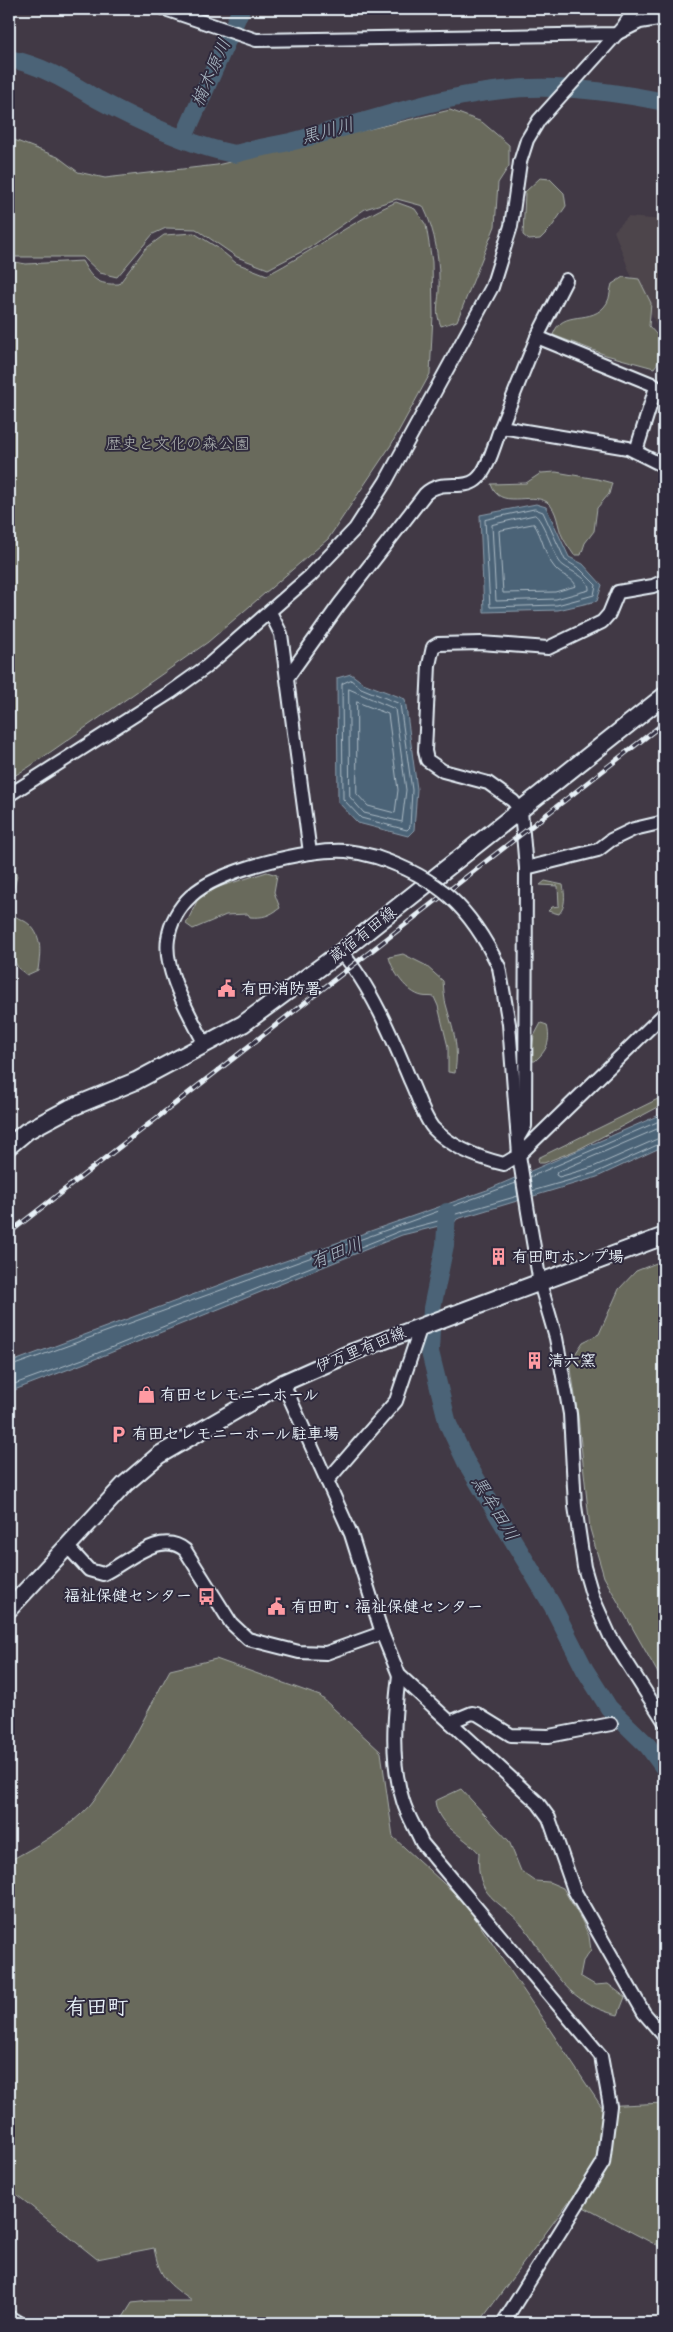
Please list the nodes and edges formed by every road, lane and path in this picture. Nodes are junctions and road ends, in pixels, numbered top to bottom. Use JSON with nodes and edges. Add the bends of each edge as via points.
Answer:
{"nodes":[{"id":1,"x":165,"y":9,"type":"edge"},
{"id":2,"x":635,"y":9,"type":"edge"},
{"id":3,"x":664,"y":18,"type":"edge"},
{"id":4,"x":616,"y":34,"type":"junction"},
{"id":5,"x":566,"y":280,"type":"dead end"},
{"id":6,"x":536,"y":338,"type":"junction"},
{"id":7,"x":660,"y":390,"type":"edge"},
{"id":8,"x":501,"y":427,"type":"junction"},
{"id":9,"x":636,"y":451,"type":"junction"},
{"id":10,"x":664,"y":466,"type":"edge"},
{"id":11,"x":664,"y":581,"type":"edge"},
{"id":12,"x":270,"y":612,"type":"junction"},
{"id":13,"x":287,"y":678,"type":"junction"},
{"id":14,"x":664,"y":696,"type":"edge"},
{"id":15,"x":9,"y":794,"type":"edge"},
{"id":16,"x":521,"y":811,"type":"junction"},
{"id":17,"x":664,"y":822,"type":"edge"},
{"id":18,"x":310,"y":853,"type":"junction"},
{"id":19,"x":526,"y":868,"type":"junction"},
{"id":20,"x":341,"y":952,"type":"junction"},
{"id":21,"x":664,"y":1014,"type":"edge"},
{"id":22,"x":205,"y":1046,"type":"junction"},
{"id":23,"x":518,"y":1138,"type":"junction"},
{"id":24,"x":9,"y":1146,"type":"edge"},
{"id":25,"x":519,"y":1155,"type":"junction"},
{"id":26,"x":664,"y":1236,"type":"edge"},
{"id":27,"x":540,"y":1283,"type":"junction"},
{"id":28,"x":421,"y":1326,"type":"junction"},
{"id":29,"x":283,"y":1383,"type":"junction"},
{"id":30,"x":327,"y":1481,"type":"junction"},
{"id":31,"x":67,"y":1546,"type":"junction"},
{"id":32,"x":9,"y":1609,"type":"edge"},
{"id":33,"x":382,"y":1632,"type":"junction"},
{"id":34,"x":399,"y":1675,"type":"junction"},
{"id":35,"x":664,"y":1721,"type":"edge"},
{"id":36,"x":450,"y":1722,"type":"junction"},
{"id":37,"x":611,"y":1724,"type":"dead end"},
{"id":38,"x":664,"y":2036,"type":"edge"},
{"id":39,"x":9,"y":2317,"type":"edge"},
{"id":40,"x":19,"y":2323,"type":"edge"},
{"id":41,"x":503,"y":2323,"type":"edge"}],
"edges":[{"from":1,"to":4,"type":"street","via":[[256,40]]},
{"from":2,"to":4,"type":"street"},
{"from":3,"to":4,"type":"street","via":[[640,22]]},
{"from":4,"to":12,"type":"street","via":[[538,120],[527,140],[520,162],[511,226],[492,287],[386,481],[355,529]]},
{"from":5,"to":6,"type":"street"},
{"from":6,"to":7,"type":"street"},
{"from":6,"to":8,"type":"street"},
{"from":7,"to":9,"type":"street"},
{"from":8,"to":9,"type":"street","via":[[596,441]]},
{"from":8,"to":13,"type":"street","via":[[481,474],[475,481],[431,488],[425,494]]},
{"from":9,"to":10,"type":"street"},
{"from":11,"to":16,"type":"street","via":[[618,592],[602,622],[548,648],[481,643],[433,646],[429,665],[427,760],[442,771],[488,783],[514,801]]},
{"from":12,"to":13,"type":"street","via":[[281,634]]},
{"from":12,"to":15,"type":"street","via":[[206,667],[171,692]]},
{"from":13,"to":18,"type":"street"},
{"from":14,"to":16,"type":"main road","name":"蔵宿有田線"},
{"from":16,"to":19,"type":"street"},
{"from":16,"to":20,"type":"main road","name":"蔵宿有田線"},
{"from":17,"to":19,"type":"street","via":[[634,829],[598,850]]},
{"from":18,"to":22,"type":"street","via":[[226,876],[192,895],[181,907],[167,939],[168,963]]},
{"from":18,"to":23,"type":"street","bridge":true,"via":[[344,851],[376,857],[419,874],[440,887],[474,921],[499,967],[510,1024]]},
{"from":19,"to":23,"type":"street","via":[[525,1126]]},
{"from":20,"to":22,"type":"main road","name":"蔵宿有田線","via":[[244,1024]]},
{"from":20,"to":25,"type":"street","via":[[353,965],[393,1040],[432,1126],[445,1138],[479,1158],[504,1164]]},
{"from":21,"to":25,"type":"street"},
{"from":22,"to":24,"type":"main road","name":"蔵宿有田線","via":[[136,1081],[70,1108]]},
{"from":23,"to":25,"type":"street"},
{"from":25,"to":27,"type":"street"},
{"from":26,"to":27,"type":"main road","name":"伊万里有田線"},
{"from":27,"to":28,"type":"main road","name":"伊万里有田線"},
{"from":27,"to":35,"type":"street","via":[[556,1338],[570,1414],[575,1506],[584,1567],[593,1598],[610,1636]]},
{"from":28,"to":29,"type":"main road","name":"伊万里有田線"},
{"from":28,"to":30,"type":"street","via":[[396,1401]]},
{"from":29,"to":30,"type":"street"},
{"from":29,"to":31,"type":"main road","name":"伊万里有田線","via":[[160,1455],[125,1484]]},
{"from":30,"to":33,"type":"street","via":[[351,1534]]},
{"from":31,"to":32,"type":"main road","name":"伊万里有田線"},
{"from":31,"to":33,"type":"street","via":[[89,1570],[103,1574],[163,1543],[177,1543],[185,1550],[231,1623],[248,1639],[269,1646],[326,1653]]},
{"from":33,"to":34,"type":"street"},
{"from":34,"to":36,"type":"street"},
{"from":34,"to":41,"type":"street","via":[[394,1713],[394,1758],[403,1801],[422,1843],[601,2056],[610,2106],[603,2163]]},
{"from":36,"to":37,"type":"street","via":[[472,1712],[511,1735],[549,1736]]},
{"from":36,"to":38,"type":"street","via":[[538,1803],[549,1818],[574,1890],[644,2012]]},
{"from":39,"to":40,"type":"street"}]}
